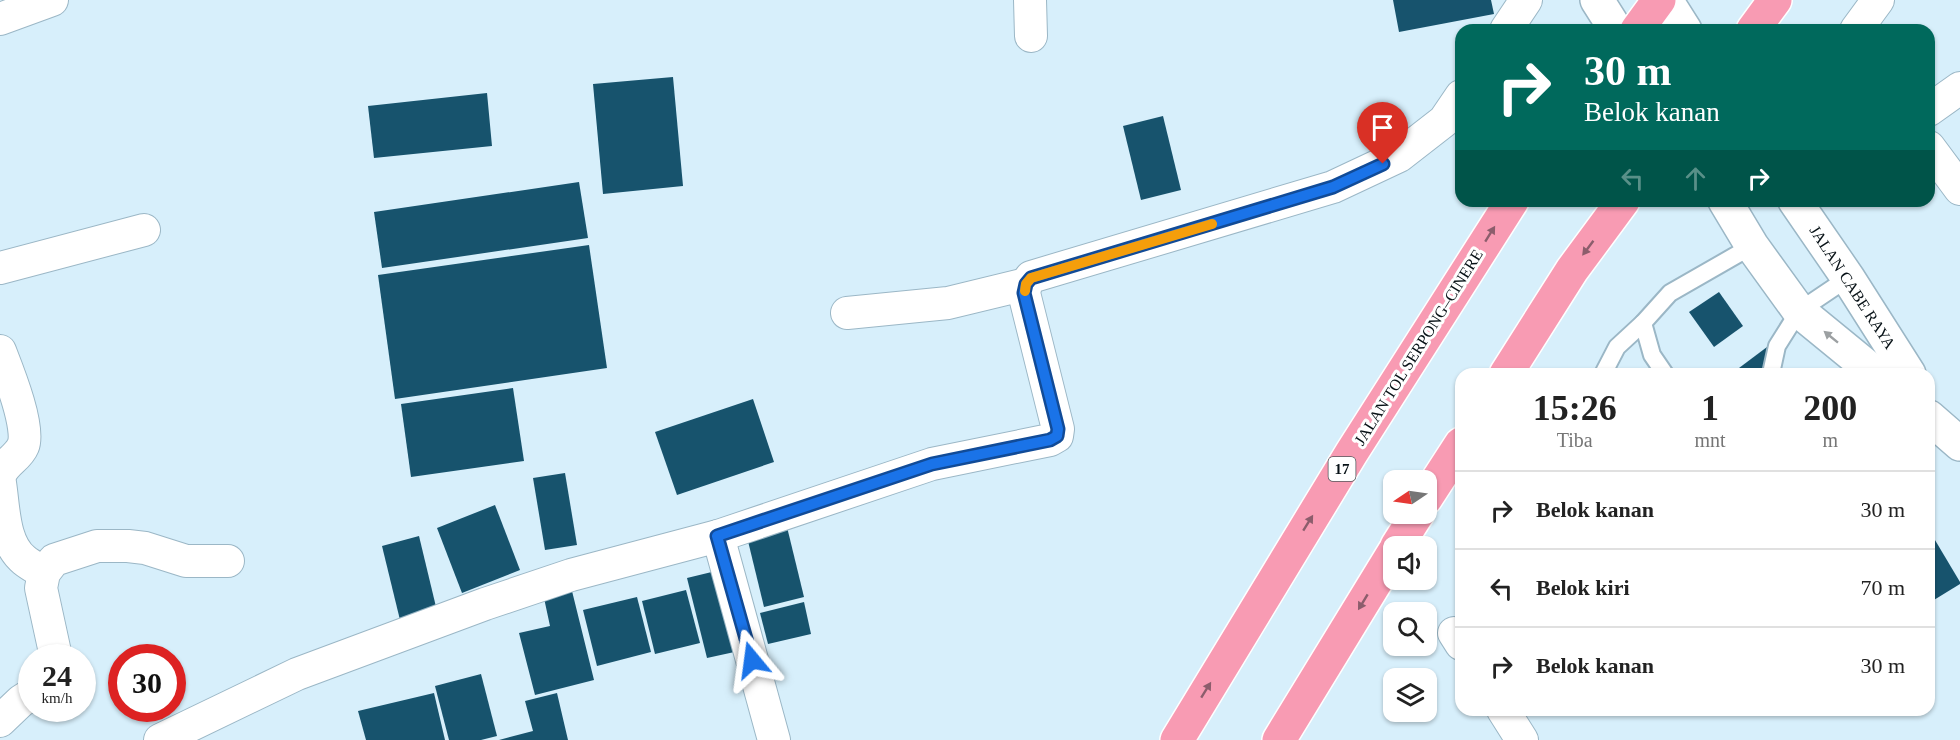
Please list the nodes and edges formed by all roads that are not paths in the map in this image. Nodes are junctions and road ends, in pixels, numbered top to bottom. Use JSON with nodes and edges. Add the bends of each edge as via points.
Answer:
{"nodes":[{"id":1,"x":52,"y":0,"type":"edge"},
{"id":2,"x":1030,"y":0,"type":"edge"},
{"id":3,"x":1526,"y":0,"type":"edge"},
{"id":4,"x":1597,"y":0,"type":"edge"},
{"id":5,"x":1659,"y":0,"type":"edge"},
{"id":6,"x":1666,"y":0,"type":"edge"},
{"id":7,"x":1775,"y":0,"type":"edge"},
{"id":8,"x":1878,"y":0,"type":"edge"},
{"id":9,"x":0,"y":19,"type":"edge"},
{"id":10,"x":1510,"y":24,"type":"edge"},
{"id":11,"x":1612,"y":24,"type":"edge"},
{"id":12,"x":1641,"y":24,"type":"edge"},
{"id":13,"x":1681,"y":24,"type":"edge"},
{"id":14,"x":1757,"y":24,"type":"edge"},
{"id":15,"x":1860,"y":24,"type":"edge"},
{"id":16,"x":1031,"y":36,"type":"dead end"},
{"id":17,"x":1960,"y":88,"type":"edge"},
{"id":18,"x":1455,"y":105,"type":"edge"},
{"id":19,"x":1935,"y":106,"type":"edge"},
{"id":20,"x":1935,"y":155,"type":"edge"},
{"id":21,"x":1960,"y":189,"type":"edge"},
{"id":22,"x":1508,"y":207,"type":"edge"},
{"id":23,"x":1619,"y":207,"type":"edge"},
{"id":24,"x":1729,"y":207,"type":"edge"},
{"id":25,"x":1799,"y":207,"type":"edge"},
{"id":26,"x":144,"y":230,"type":"dead end"},
{"id":27,"x":1752,"y":246,"type":"junction"},
{"id":28,"x":0,"y":268,"type":"edge"},
{"id":29,"x":1848,"y":278,"type":"junction"},
{"id":30,"x":1026,"y":284,"type":"junction"},
{"id":31,"x":1799,"y":311,"type":"junction"},
{"id":32,"x":847,"y":313,"type":"dead end"},
{"id":33,"x":1643,"y":323,"type":"junction"},
{"id":34,"x":0,"y":351,"type":"edge"},
{"id":35,"x":1510,"y":368,"type":"edge"},
{"id":36,"x":1606,"y":368,"type":"edge"},
{"id":37,"x":1661,"y":368,"type":"edge"},
{"id":38,"x":1772,"y":368,"type":"edge"},
{"id":39,"x":1869,"y":368,"type":"edge"},
{"id":40,"x":1905,"y":368,"type":"edge"},
{"id":41,"x":1455,"y":453,"type":"edge"},
{"id":42,"x":0,"y":475,"type":"edge"},
{"id":43,"x":1437,"y":481,"type":"edge"},
{"id":44,"x":0,"y":483,"type":"edge"},
{"id":45,"x":717,"y":536,"type":"junction"},
{"id":46,"x":228,"y":561,"type":"dead end"},
{"id":47,"x":1383,"y":570,"type":"edge"},
{"id":48,"x":45,"y":573,"type":"junction"},
{"id":49,"x":53,"y":644,"type":"edge"},
{"id":50,"x":18,"y":704,"type":"edge"},
{"id":51,"x":1507,"y":716,"type":"edge"},
{"id":52,"x":0,"y":721,"type":"edge"},
{"id":53,"x":160,"y":740,"type":"edge"},
{"id":54,"x":774,"y":740,"type":"edge"},
{"id":55,"x":1177,"y":740,"type":"edge"},
{"id":56,"x":1279,"y":740,"type":"edge"},
{"id":57,"x":1522,"y":740,"type":"edge"}],
"edges":[{"from":1,"to":9,"type":"street"},
{"from":2,"to":16,"type":"street"},
{"from":3,"to":10,"type":"street"},
{"from":4,"to":11,"type":"main road"},
{"from":5,"to":12,"type":"highway"},
{"from":6,"to":13,"type":"main road"},
{"from":7,"to":14,"type":"highway"},
{"from":8,"to":15,"type":"street"},
{"from":17,"to":19,"type":"street"},
{"from":18,"to":30,"type":"street","via":[[1444,121],[1399,156],[1333,187],[1031,278]]},
{"from":20,"to":21,"type":"street"},
{"from":55,"to":22,"type":"highway","name":"JALAN TOL SERPONG–CINERE","number":"17","one_way":true,"via":[[1352,452]]},
{"from":23,"to":35,"type":"highway","one_way":true,"via":[[1572,270]]},
{"from":24,"to":27,"type":"main road","name":"JALAN CABE RAYA"},
{"from":25,"to":29,"type":"main road","name":"JALAN CABE RAYA"},
{"from":26,"to":28,"type":"street"},
{"from":27,"to":31,"type":"main road","name":"JALAN CABE RAYA"},
{"from":27,"to":33,"type":"lane","via":[[1670,293]]},
{"from":29,"to":31,"type":"lane"},
{"from":29,"to":40,"type":"main road","name":"JALAN CABE RAYA"},
{"from":30,"to":32,"type":"street","via":[[948,303]]},
{"from":30,"to":45,"type":"street","via":[[1024,293],[1057,436],[932,464]]},
{"from":31,"to":38,"type":"lane","via":[[1777,346]]},
{"from":39,"to":31,"type":"main road","name":"JALAN CABE RAYA","one_way":true},
{"from":33,"to":36,"type":"lane","via":[[1617,347]]},
{"from":33,"to":37,"type":"lane","via":[[1652,355]]},
{"from":34,"to":42,"type":"street","via":[[14,386],[25,443]]},
{"from":41,"to":43,"type":"highway"},
{"from":44,"to":48,"type":"street","via":[[8,534],[22,559]]},
{"from":45,"to":53,"type":"street","via":[[571,575],[475,607],[297,674]]},
{"from":45,"to":54,"type":"street"},
{"from":46,"to":48,"type":"street","via":[[186,561],[145,548],[98,546],[54,560]]},
{"from":47,"to":56,"type":"highway","one_way":true},
{"from":48,"to":49,"type":"street","via":[[41,588]]},
{"from":50,"to":52,"type":"street"},
{"from":51,"to":57,"type":"street"}]}
